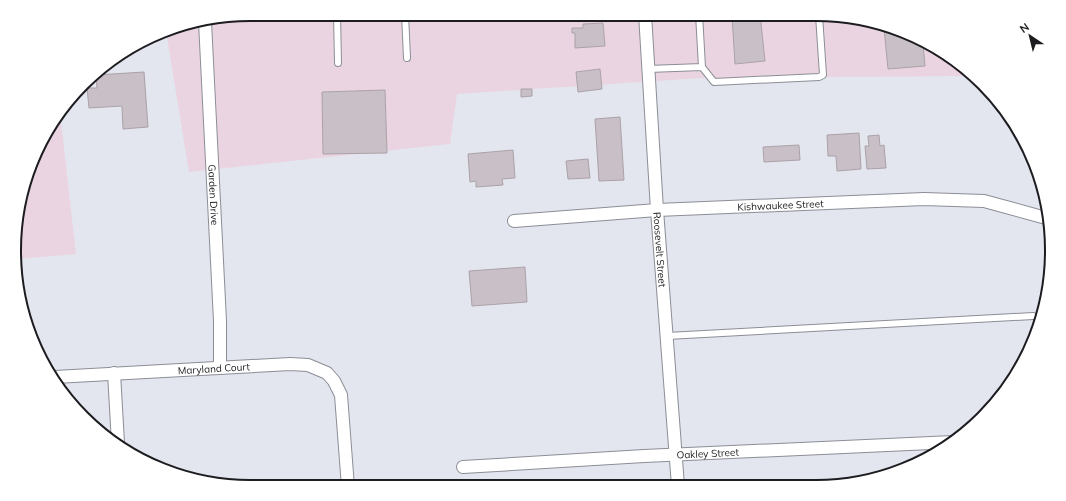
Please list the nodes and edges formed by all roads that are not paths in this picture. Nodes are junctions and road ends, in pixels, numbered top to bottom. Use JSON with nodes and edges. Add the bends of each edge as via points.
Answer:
{"nodes":[{"id":1,"x":337,"y":21,"type":"edge"},
{"id":2,"x":404,"y":21,"type":"edge"},
{"id":3,"x":645,"y":21,"type":"edge"},
{"id":4,"x":699,"y":21,"type":"edge"},
{"id":5,"x":819,"y":21,"type":"edge"},
{"id":6,"x":204,"y":25,"type":"edge"},
{"id":7,"x":407,"y":58,"type":"dead end"},
{"id":8,"x":338,"y":63,"type":"dead end"},
{"id":9,"x":702,"y":67,"type":"junction"},
{"id":10,"x":648,"y":69,"type":"junction"},
{"id":11,"x":657,"y":210,"type":"junction"},
{"id":12,"x":1042,"y":217,"type":"edge"},
{"id":13,"x":514,"y":221,"type":"dead end"},
{"id":14,"x":1033,"y":316,"type":"dead end"},
{"id":15,"x":667,"y":336,"type":"junction"},
{"id":16,"x":220,"y":368,"type":"junction"},
{"id":17,"x":114,"y":373,"type":"junction"},
{"id":18,"x":59,"y":377,"type":"edge"},
{"id":19,"x":118,"y":437,"type":"edge"},
{"id":20,"x":940,"y":443,"type":"edge"},
{"id":21,"x":676,"y":456,"type":"junction"},
{"id":22,"x":463,"y":467,"type":"dead end"},
{"id":23,"x":347,"y":480,"type":"edge"},
{"id":24,"x":678,"y":480,"type":"edge"}],
"edges":[{"from":1,"to":8,"type":"lane"},
{"from":2,"to":7,"type":"lane"},
{"from":3,"to":10,"type":"street","name":"Roosevelt Street"},
{"from":4,"to":9,"type":"lane"},
{"from":5,"to":9,"type":"lane","via":[[823,74],[819,77],[714,82]]},
{"from":6,"to":16,"type":"street","name":"Garden Drive","via":[[220,321]]},
{"from":9,"to":10,"type":"lane"},
{"from":10,"to":11,"type":"street","name":"Roosevelt Street"},
{"from":11,"to":12,"type":"street","name":"Kishwaukee Street","via":[[924,199],[984,201]]},
{"from":11,"to":13,"type":"street","name":"Kishwaukee Street"},
{"from":11,"to":15,"type":"street","name":"Roosevelt Street"},
{"from":14,"to":15,"type":"lane"},
{"from":15,"to":21,"type":"street","name":"Roosevelt Street"},
{"from":16,"to":17,"type":"street","name":"Maryland Court"},
{"from":16,"to":23,"type":"street","name":"Maryland Court","via":[[290,364],[308,365],[327,373],[341,395]]},
{"from":17,"to":18,"type":"street","name":"Maryland Court"},
{"from":17,"to":19,"type":"street"},
{"from":20,"to":21,"type":"street","name":"Oakley Street"},
{"from":21,"to":22,"type":"street","name":"Oakley Street"},
{"from":21,"to":24,"type":"street","name":"Roosevelt Street"}]}
